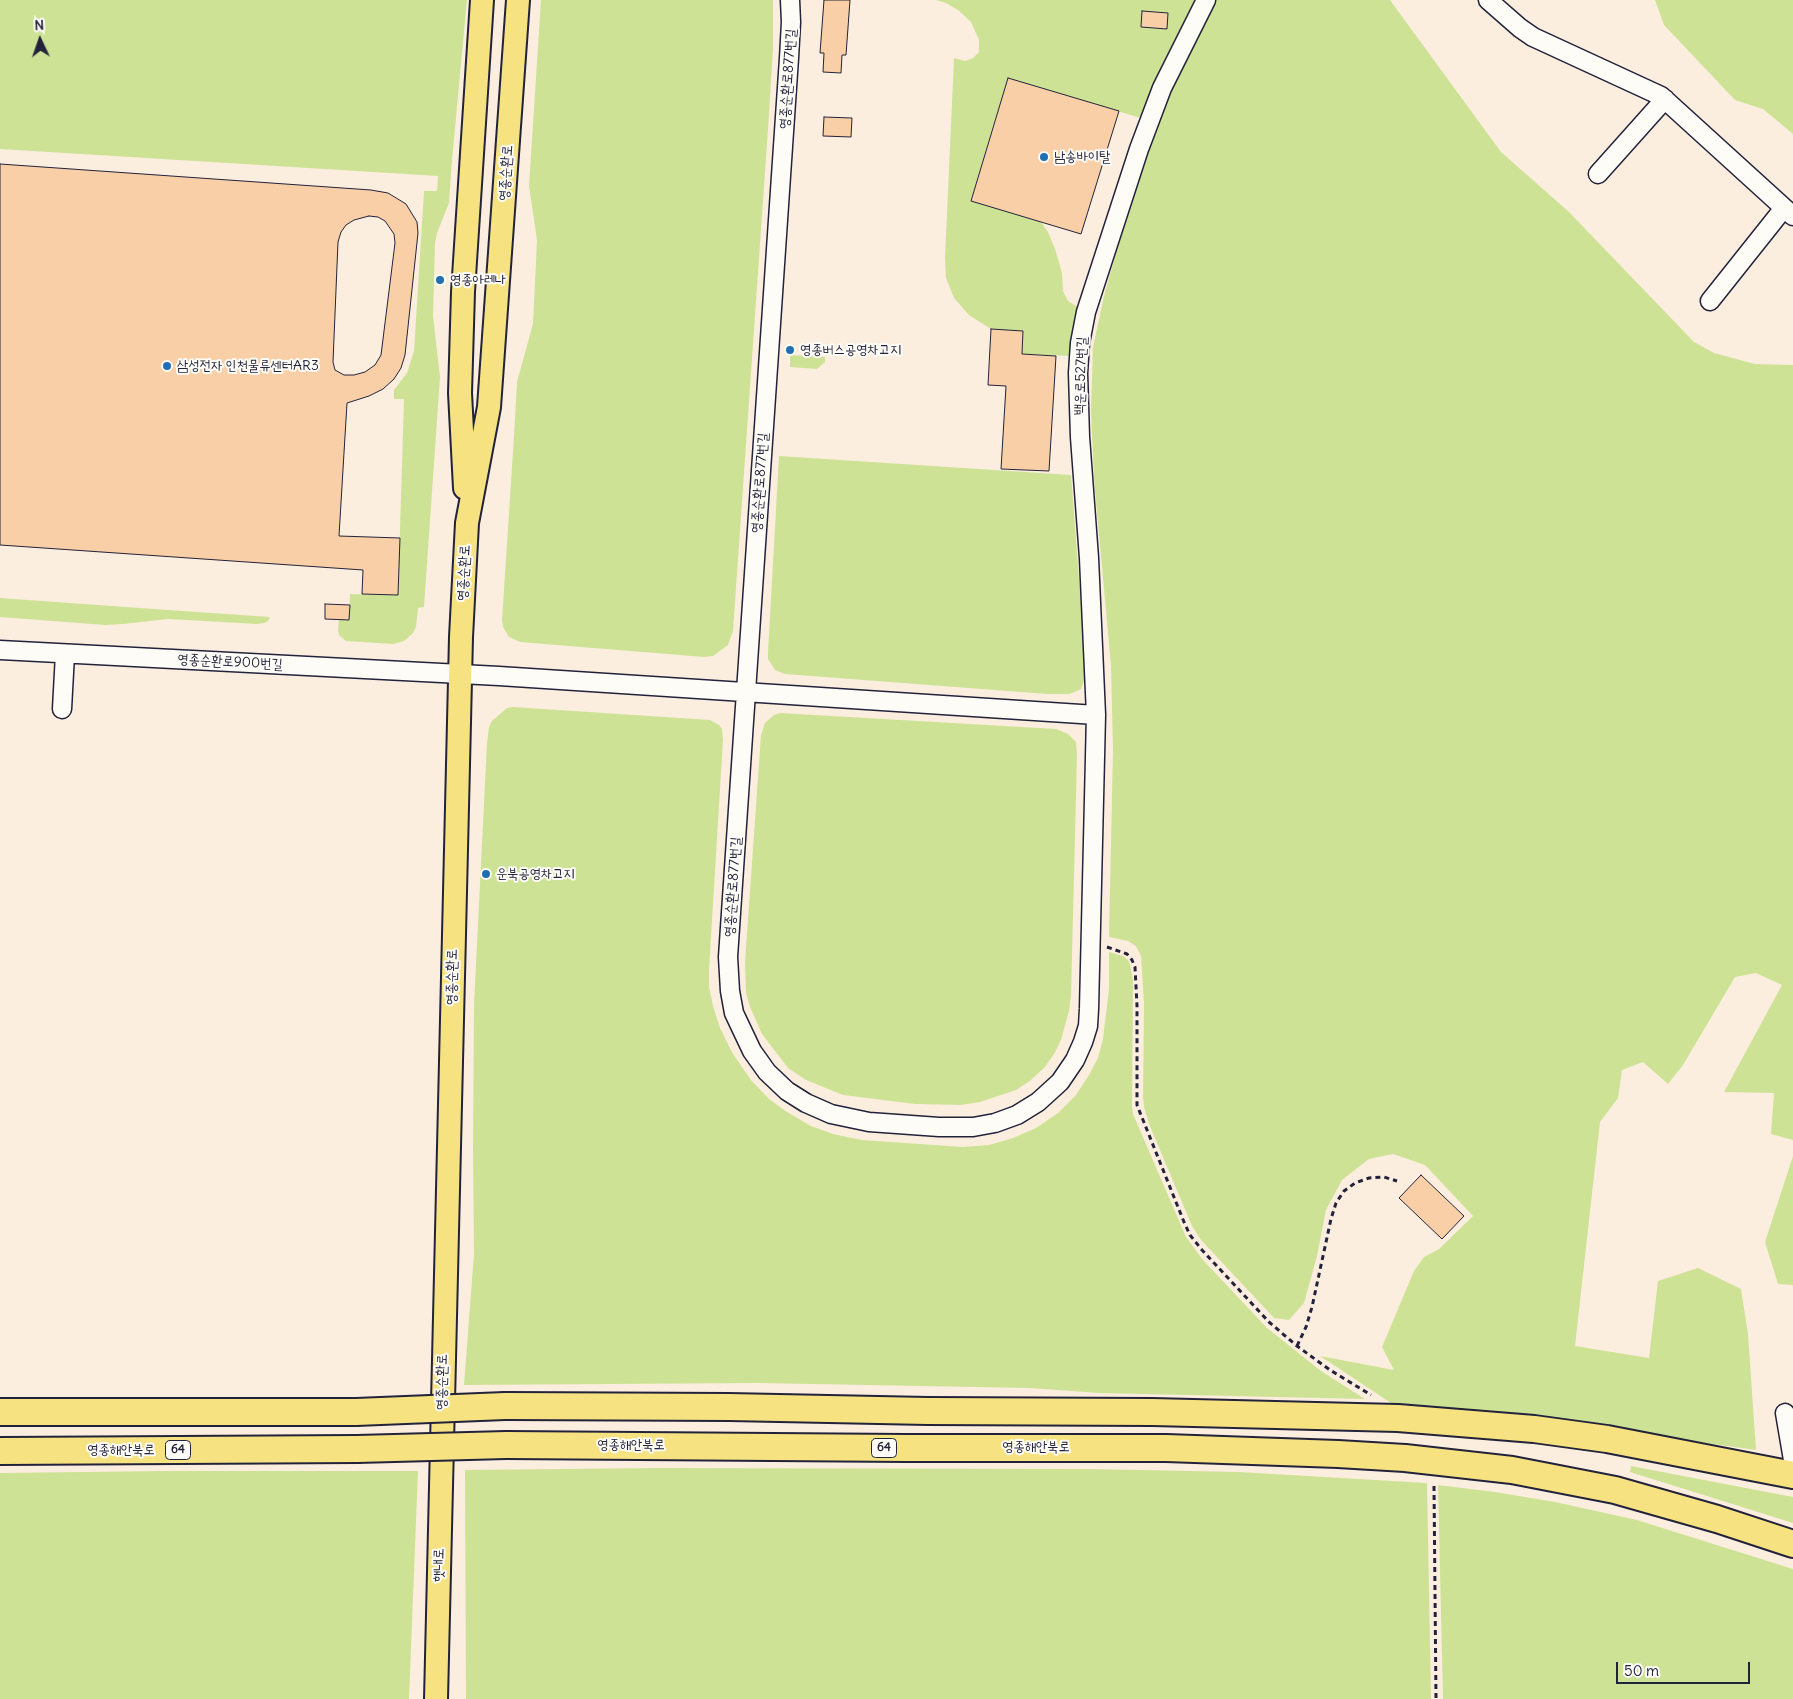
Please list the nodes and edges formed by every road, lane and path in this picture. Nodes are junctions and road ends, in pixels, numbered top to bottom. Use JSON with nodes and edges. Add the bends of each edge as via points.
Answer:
{"nodes":[{"id":1,"x":482,"y":0,"type":"edge"},
{"id":2,"x":518,"y":0,"type":"edge"},
{"id":3,"x":790,"y":0,"type":"edge"},
{"id":4,"x":1206,"y":0,"type":"edge"},
{"id":5,"x":1488,"y":0,"type":"edge"},
{"id":6,"x":1665,"y":100,"type":"junction"},
{"id":7,"x":1598,"y":174,"type":"dead end"},
{"id":8,"x":1789,"y":212,"type":"edge"},
{"id":9,"x":1710,"y":301,"type":"dead end"},
{"id":10,"x":467,"y":523,"type":"junction"},
{"id":11,"x":0,"y":650,"type":"edge"},
{"id":12,"x":65,"y":654,"type":"junction"},
{"id":13,"x":459,"y":674,"type":"junction"},
{"id":14,"x":746,"y":692,"type":"junction"},
{"id":15,"x":62,"y":709,"type":"dead end"},
{"id":16,"x":1096,"y":716,"type":"junction"},
{"id":17,"x":1105,"y":947,"type":"dead end"},
{"id":18,"x":1397,"y":1181,"type":"dead end"},
{"id":19,"x":1297,"y":1346,"type":"junction"},
{"id":20,"x":1371,"y":1396,"type":"dead end"},
{"id":21,"x":0,"y":1412,"type":"edge"},
{"id":22,"x":1786,"y":1413,"type":"dead end"},
{"id":23,"x":441,"y":1432,"type":"joint"},
{"id":24,"x":0,"y":1451,"type":"edge"},
{"id":25,"x":1793,"y":1460,"type":"edge"},
{"id":26,"x":1793,"y":1475,"type":"edge"},
{"id":27,"x":1434,"y":1486,"type":"dead end"},
{"id":28,"x":1793,"y":1544,"type":"edge"},
{"id":29,"x":436,"y":1699,"type":"edge"},
{"id":30,"x":1436,"y":1699,"type":"edge"}],
"edges":[{"from":1,"to":10,"type":"main road","name":"영종순환로","via":[[460,384]]},
{"from":2,"to":10,"type":"main road","name":"영종순환로","via":[[489,407]]},
{"from":3,"to":14,"type":"street","name":"영종순환로877번길","via":[[790,58]]},
{"from":4,"to":16,"type":"street","name":"백운로527번길","via":[[1162,88],[1139,149],[1086,312],[1080,343],[1078,392]]},
{"from":5,"to":6,"type":"street","via":[[1533,36]]},
{"from":6,"to":7,"type":"street"},
{"from":6,"to":8,"type":"street"},
{"from":8,"to":9,"type":"street"},
{"from":10,"to":13,"type":"main road","name":"영종순환로"},
{"from":11,"to":12,"type":"street","name":"영종순환로900번길"},
{"from":12,"to":13,"type":"street","name":"영종순환로900번길"},
{"from":12,"to":15,"type":"street"},
{"from":13,"to":14,"type":"street","name":"영종순환로900번길"},
{"from":13,"to":23,"type":"main road","name":"영종순환로"},
{"from":14,"to":16,"type":"street","name":"영종순환로900번길"},
{"from":14,"to":16,"type":"street","name":"영종순환로877번길","via":[[728,958],[734,1013],[752,1051],[767,1072],[787,1091],[831,1114],[905,1126],[974,1127],[1016,1115],[1038,1102],[1060,1082],[1075,1060],[1090,1009]]},
{"from":17,"to":19,"type":"path","via":[[1127,954],[1135,968],[1137,1105],[1184,1222],[1218,1268],[1269,1322]]},
{"from":18,"to":19,"type":"path","via":[[1384,1177],[1369,1178],[1344,1190],[1331,1219],[1312,1307]]},
{"from":19,"to":20,"type":"path"},
{"from":21,"to":26,"type":"highway","bridge":true,"via":[[356,1412],[505,1406],[1152,1412],[1398,1418],[1607,1438]]},
{"from":22,"to":25,"type":"street"},
{"from":23,"to":29,"type":"main road","name":"햇내로"},
{"from":24,"to":28,"type":"highway","name":"영종해안북로","number":"64","bridge":true,"via":[[506,1445],[1157,1448],[1338,1454],[1512,1470],[1615,1490]]},
{"from":27,"to":30,"type":"path"}]}
